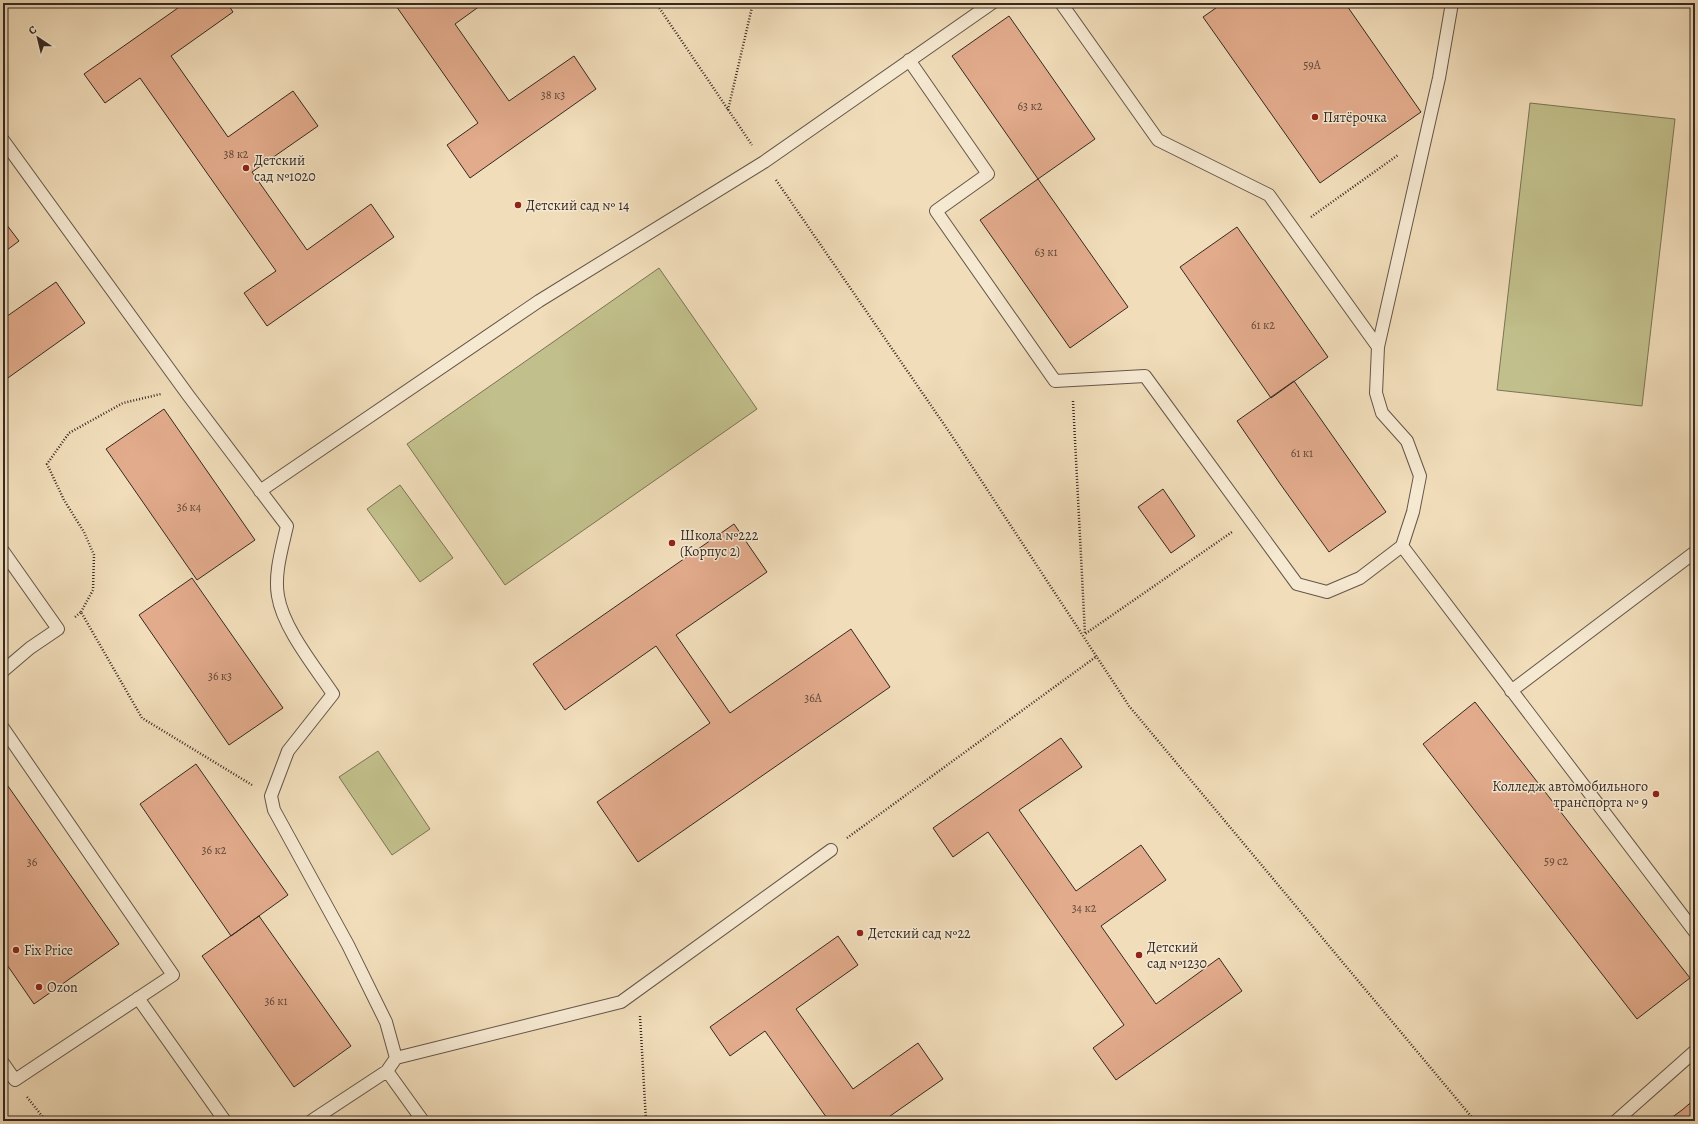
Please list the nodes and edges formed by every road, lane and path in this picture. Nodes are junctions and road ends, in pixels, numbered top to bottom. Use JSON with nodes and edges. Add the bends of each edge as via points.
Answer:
{"nodes":[{"id":1,"x":656,"y":3,"type":"edge"},
{"id":2,"x":754,"y":3,"type":"edge"},
{"id":3,"x":992,"y":3,"type":"edge"},
{"id":4,"x":1061,"y":3,"type":"edge"},
{"id":5,"x":1452,"y":3,"type":"edge"},
{"id":6,"x":909,"y":60,"type":"junction"},
{"id":7,"x":728,"y":110,"type":"junction"},
{"id":8,"x":1426,"y":135,"type":"junction"},
{"id":9,"x":3,"y":140,"type":"edge"},
{"id":10,"x":764,"y":162,"type":"junction"},
{"id":11,"x":1294,"y":230,"type":"junction"},
{"id":12,"x":1378,"y":346,"type":"junction"},
{"id":13,"x":1072,"y":380,"type":"junction"},
{"id":14,"x":188,"y":395,"type":"junction"},
{"id":15,"x":260,"y":491,"type":"junction"},
{"id":16,"x":1249,"y":519,"type":"junction"},
{"id":17,"x":1402,"y":546,"type":"junction"},
{"id":18,"x":3,"y":551,"type":"edge"},
{"id":19,"x":1695,"y":552,"type":"edge"},
{"id":20,"x":81,"y":612,"type":"junction"},
{"id":21,"x":58,"y":628,"type":"junction"},
{"id":22,"x":1097,"y":656,"type":"junction"},
{"id":23,"x":3,"y":670,"type":"edge"},
{"id":24,"x":1511,"y":691,"type":"junction"},
{"id":25,"x":3,"y":728,"type":"edge"},
{"id":26,"x":271,"y":796,"type":"junction"},
{"id":27,"x":831,"y":850,"type":"joint"},
{"id":28,"x":1695,"y":932,"type":"edge"},
{"id":29,"x":638,"y":990,"type":"junction"},
{"id":30,"x":138,"y":998,"type":"junction"},
{"id":31,"x":1695,"y":1051,"type":"edge"},
{"id":32,"x":396,"y":1058,"type":"junction"},
{"id":33,"x":3,"y":1062,"type":"edge"},
{"id":34,"x":387,"y":1071,"type":"junction"},
{"id":35,"x":15,"y":1080,"type":"junction"},
{"id":36,"x":46,"y":1121,"type":"edge"},
{"id":37,"x":225,"y":1121,"type":"edge"},
{"id":38,"x":311,"y":1121,"type":"edge"},
{"id":39,"x":423,"y":1121,"type":"edge"},
{"id":40,"x":646,"y":1121,"type":"edge"},
{"id":41,"x":1475,"y":1121,"type":"edge"},
{"id":42,"x":1616,"y":1121,"type":"edge"}],
"edges":[{"from":1,"to":7,"type":"path"},
{"from":2,"to":7,"type":"path"},
{"from":3,"to":6,"type":"lane"},
{"from":4,"to":11,"type":"lane","via":[[1158,140],[1269,195]]},
{"from":5,"to":8,"type":"lane"},
{"from":6,"to":10,"type":"lane"},
{"from":6,"to":13,"type":"lane","via":[[988,174],[936,211],[1055,381]]},
{"from":7,"to":10,"type":"path"},
{"from":8,"to":11,"type":"path"},
{"from":8,"to":12,"type":"lane"},
{"from":9,"to":14,"type":"lane"},
{"from":10,"to":15,"type":"lane","via":[[539,301]]},
{"from":10,"to":22,"type":"path","via":[[952,436]]},
{"from":11,"to":12,"type":"lane"},
{"from":12,"to":17,"type":"lane","via":[[1376,393],[1382,413],[1407,441],[1420,476],[1413,512]]},
{"from":13,"to":16,"type":"lane","via":[[1145,376]]},
{"from":13,"to":16,"type":"path","via":[[1085,634]]},
{"from":14,"to":15,"type":"lane"},
{"from":14,"to":20,"type":"path","via":[[157,394],[123,403],[69,433],[47,464],[94,555],[93,590]]},
{"from":15,"to":26,"type":"lane","via":[[287,526],[278,566],[278,596],[290,629],[333,694],[288,751]]},
{"from":16,"to":17,"type":"lane","via":[[1296,584],[1328,592],[1360,578]]},
{"from":17,"to":24,"type":"lane"},
{"from":18,"to":21,"type":"lane"},
{"from":19,"to":24,"type":"lane"},
{"from":20,"to":21,"type":"path"},
{"from":20,"to":26,"type":"path","via":[[142,718]]},
{"from":21,"to":23,"type":"lane"},
{"from":22,"to":27,"type":"path"},
{"from":22,"to":41,"type":"path","via":[[1129,706]]},
{"from":24,"to":28,"type":"lane"},
{"from":25,"to":30,"type":"lane","via":[[173,975]]},
{"from":26,"to":32,"type":"lane","via":[[274,810],[348,944],[386,1022]]},
{"from":27,"to":29,"type":"lane"},
{"from":29,"to":32,"type":"lane","via":[[621,1002]]},
{"from":29,"to":40,"type":"path"},
{"from":30,"to":35,"type":"lane"},
{"from":30,"to":37,"type":"lane"},
{"from":31,"to":42,"type":"lane"},
{"from":32,"to":34,"type":"lane"},
{"from":33,"to":35,"type":"lane"},
{"from":34,"to":38,"type":"lane"},
{"from":34,"to":39,"type":"lane"},
{"from":35,"to":36,"type":"path"}]}
